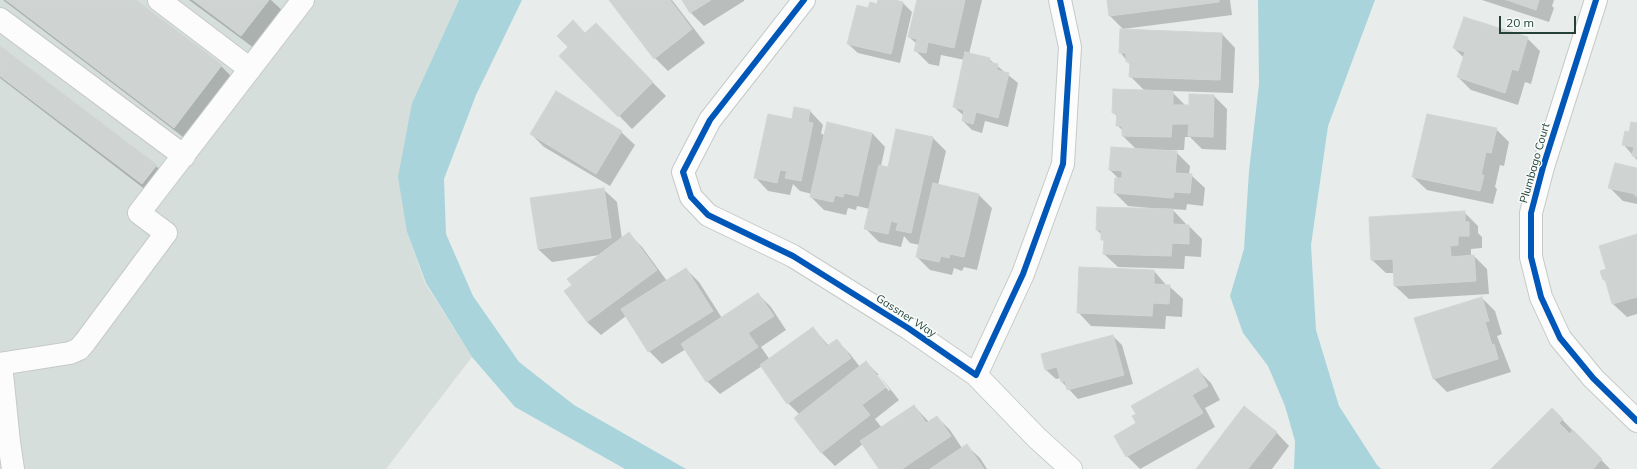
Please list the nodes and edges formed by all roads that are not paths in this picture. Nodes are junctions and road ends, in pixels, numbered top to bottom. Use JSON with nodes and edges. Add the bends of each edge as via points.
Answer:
{"nodes":[{"id":1,"x":159,"y":0,"type":"edge"},
{"id":2,"x":303,"y":0,"type":"edge"},
{"id":3,"x":804,"y":0,"type":"edge"},
{"id":4,"x":1060,"y":0,"type":"edge"},
{"id":5,"x":1596,"y":0,"type":"edge"},
{"id":6,"x":0,"y":19,"type":"edge"},
{"id":7,"x":250,"y":69,"type":"junction"},
{"id":8,"x":184,"y":156,"type":"junction"},
{"id":9,"x":0,"y":364,"type":"edge"},
{"id":10,"x":976,"y":374,"type":"junction"},
{"id":11,"x":1637,"y":421,"type":"edge"},
{"id":12,"x":5,"y":443,"type":"edge"},
{"id":13,"x":13,"y":469,"type":"edge"},
{"id":14,"x":1071,"y":469,"type":"edge"}],
"edges":[{"from":1,"to":7,"type":"street"},
{"from":2,"to":7,"type":"street"},
{"from":3,"to":10,"type":"street","name":"Gassner Way","via":[[710,120],[683,172],[691,197],[708,215],[793,256]]},
{"from":4,"to":10,"type":"street","via":[[1070,47],[1063,164],[1023,274]]},
{"from":5,"to":11,"type":"street","name":"Plumbago Court","via":[[1543,167],[1531,214],[1531,258],[1541,297],[1560,338],[1593,378]]},
{"from":6,"to":8,"type":"street"},
{"from":7,"to":8,"type":"street"},
{"from":8,"to":9,"type":"street","via":[[140,213],[166,233],[79,349],[70,353]]},
{"from":9,"to":12,"type":"street"},
{"from":10,"to":14,"type":"street","name":"Gassner Way","via":[[1037,438]]},
{"from":12,"to":13,"type":"street"}]}
